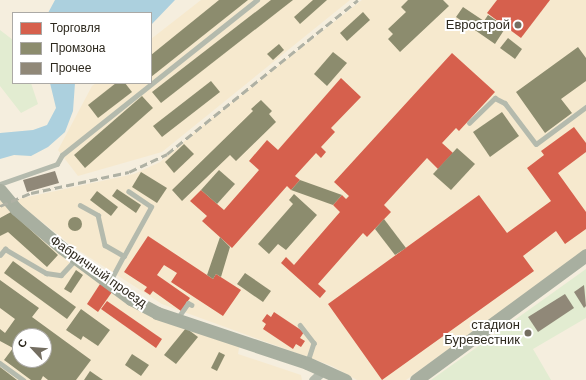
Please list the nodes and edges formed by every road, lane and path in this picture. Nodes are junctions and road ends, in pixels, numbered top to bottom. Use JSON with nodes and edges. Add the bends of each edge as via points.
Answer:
{"nodes":[{"id":1,"x":257,"y":0,"type":"edge"},
{"id":2,"x":152,"y":83,"type":"edge"},
{"id":3,"x":151,"y":84,"type":"edge"},
{"id":4,"x":586,"y":107,"type":"edge"},
{"id":5,"x":469,"y":123,"type":"dead end"},
{"id":6,"x":0,"y":184,"type":"edge"},
{"id":7,"x":0,"y":190,"type":"edge"},
{"id":8,"x":130,"y":192,"type":"dead end"},
{"id":9,"x":80,"y":205,"type":"dead end"},
{"id":10,"x":0,"y":255,"type":"edge"},
{"id":11,"x":586,"y":255,"type":"edge"},
{"id":12,"x":124,"y":256,"type":"junction"},
{"id":13,"x":76,"y":258,"type":"junction"},
{"id":14,"x":110,"y":283,"type":"junction"},
{"id":15,"x":192,"y":305,"type":"dead end"},
{"id":16,"x":177,"y":320,"type":"junction"},
{"id":17,"x":300,"y":325,"type":"dead end"},
{"id":18,"x":0,"y":363,"type":"edge"},
{"id":19,"x":307,"y":363,"type":"junction"},
{"id":20,"x":324,"y":370,"type":"junction"},
{"id":21,"x":23,"y":380,"type":"edge"},
{"id":22,"x":313,"y":380,"type":"edge"},
{"id":23,"x":345,"y":380,"type":"edge"},
{"id":24,"x":416,"y":380,"type":"edge"}],
"edges":[{"from":1,"to":2,"type":"lane"},
{"from":3,"to":6,"type":"lane","via":[[62,155],[58,164]]},
{"from":4,"to":5,"type":"lane","via":[[536,144],[504,103],[495,98]]},
{"from":7,"to":13,"type":"main road","name":"Фабричный проезд","via":[[16,209]]},
{"from":8,"to":12,"type":"lane","via":[[151,207]]},
{"from":9,"to":12,"type":"lane","via":[[98,215],[105,245]]},
{"from":10,"to":13,"type":"lane","via":[[6,249],[46,273],[61,275]]},
{"from":11,"to":24,"type":"main road"},
{"from":12,"to":14,"type":"lane"},
{"from":13,"to":14,"type":"main road","name":"Фабричный проезд"},
{"from":14,"to":16,"type":"main road","name":"Фабричный проезд","via":[[138,302]]},
{"from":15,"to":16,"type":"lane","via":[[188,303]]},
{"from":16,"to":19,"type":"main road","name":"Фабричный проезд"},
{"from":17,"to":19,"type":"lane","via":[[314,343]]},
{"from":18,"to":21,"type":"lane"},
{"from":19,"to":20,"type":"main road","name":"Фабричный проезд"},
{"from":20,"to":22,"type":"street"},
{"from":20,"to":23,"type":"main road","name":"Фабричный проезд"}]}
